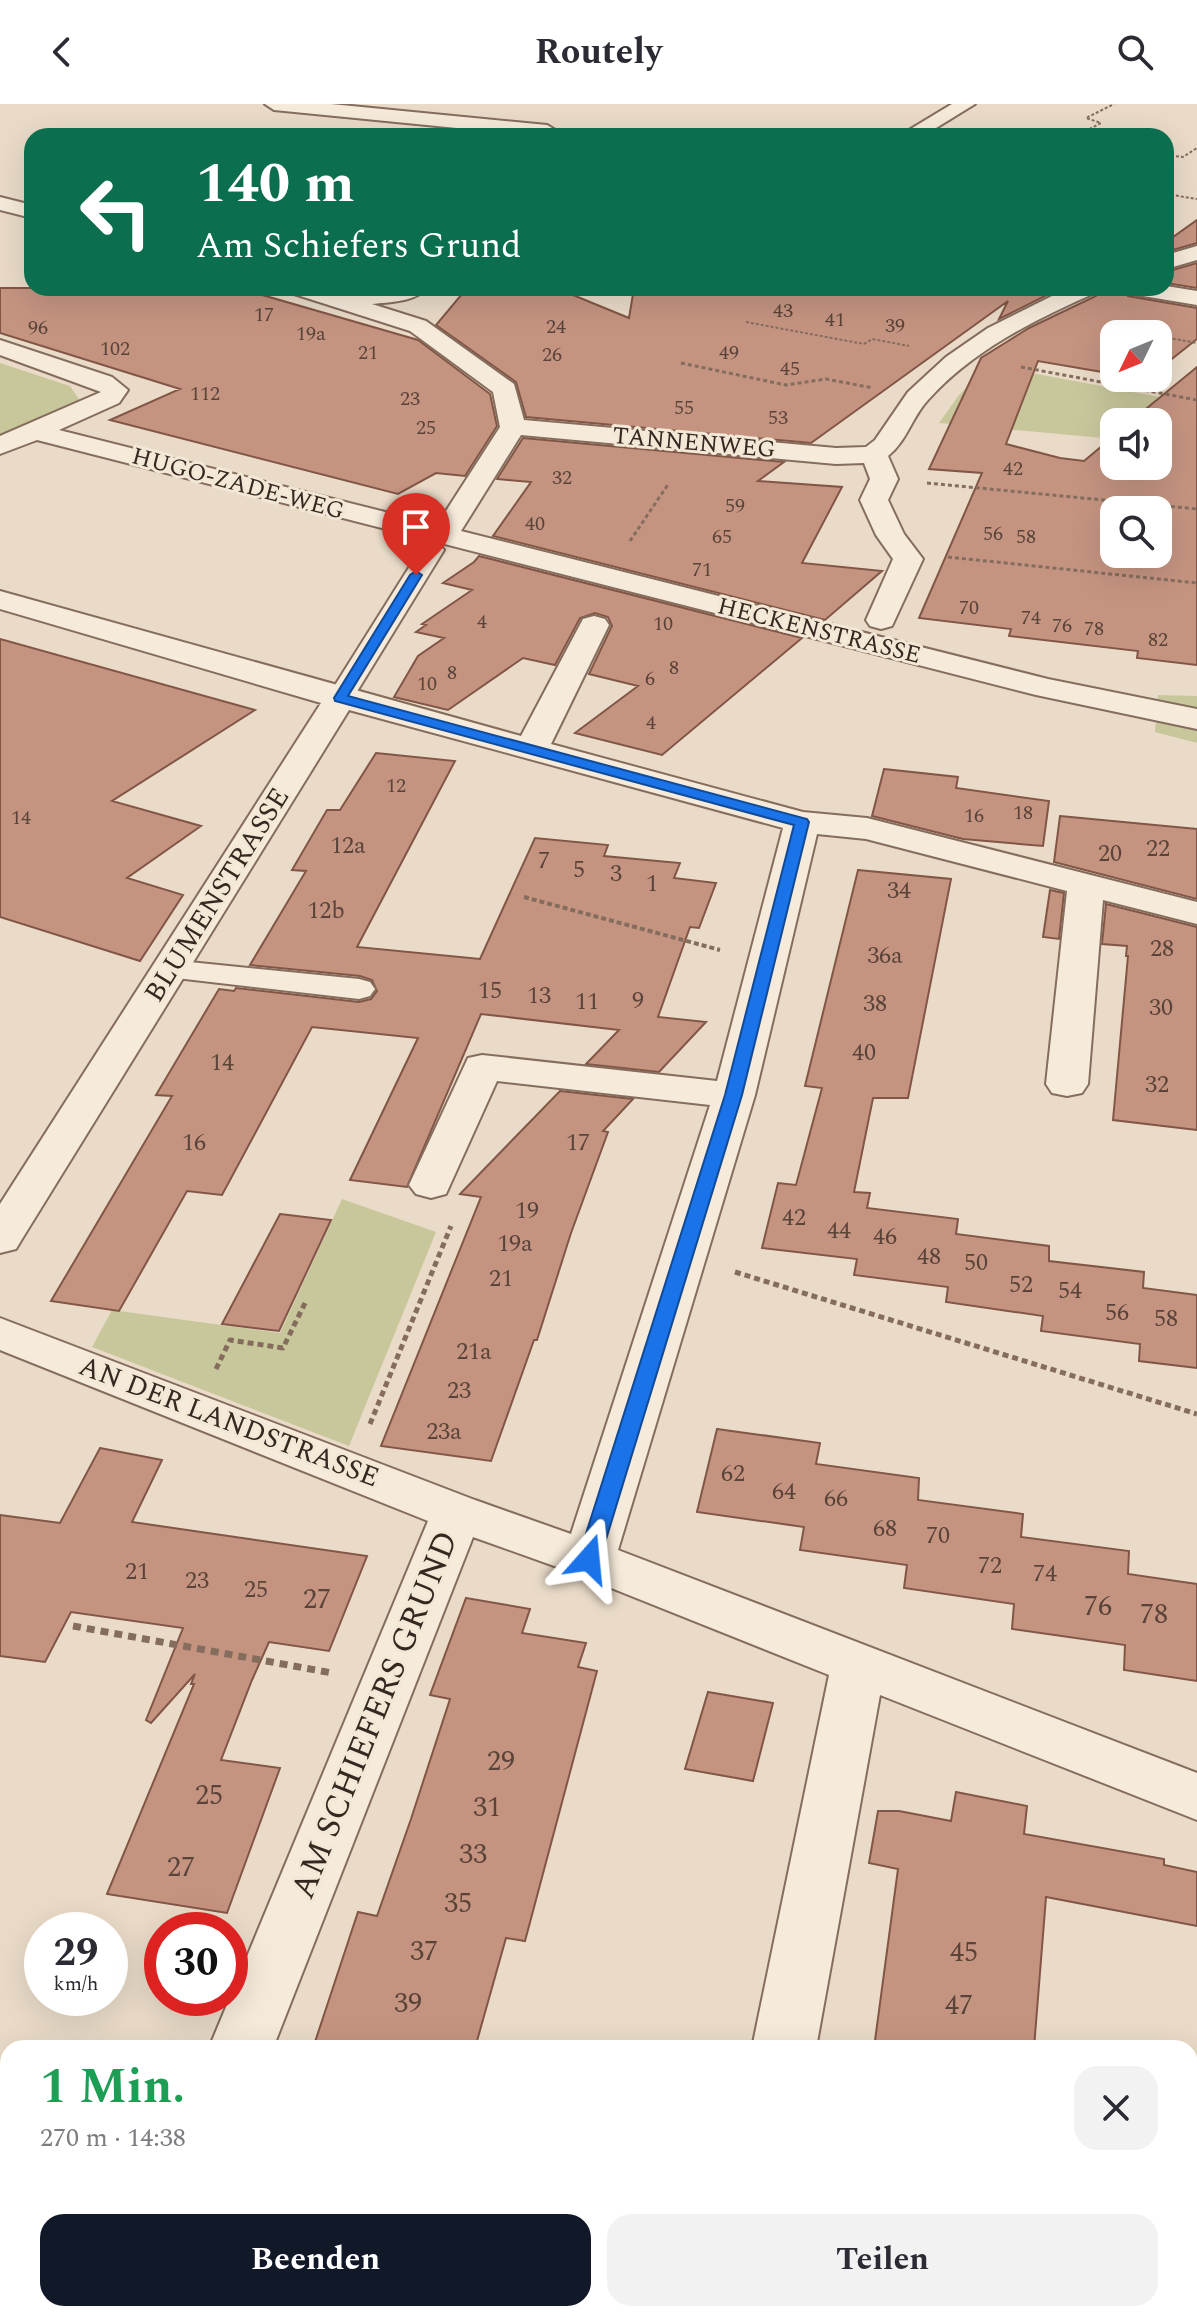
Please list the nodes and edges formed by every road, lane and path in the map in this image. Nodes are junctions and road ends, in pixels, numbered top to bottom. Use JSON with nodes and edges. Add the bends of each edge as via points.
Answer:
{"nodes":[{"id":1,"x":274,"y":104,"type":"edge"},
{"id":2,"x":966,"y":104,"type":"edge"},
{"id":3,"x":1114,"y":104,"type":"edge"},
{"id":4,"x":563,"y":113,"type":"dead end"},
{"id":5,"x":498,"y":128,"type":"edge"},
{"id":6,"x":550,"y":128,"type":"edge"},
{"id":7,"x":923,"y":128,"type":"edge"},
{"id":8,"x":1091,"y":128,"type":"edge"},
{"id":9,"x":1197,"y":148,"type":"edge"},
{"id":10,"x":1174,"y":156,"type":"edge"},
{"id":11,"x":1174,"y":195,"type":"edge"},
{"id":12,"x":1197,"y":199,"type":"edge"},
{"id":13,"x":0,"y":203,"type":"edge"},
{"id":14,"x":24,"y":210,"type":"edge"},
{"id":15,"x":1197,"y":253,"type":"edge"},
{"id":16,"x":1174,"y":260,"type":"edge"},
{"id":17,"x":1174,"y":294,"type":"edge"},
{"id":18,"x":328,"y":296,"type":"joint"},
{"id":19,"x":380,"y":296,"type":"edge"},
{"id":20,"x":417,"y":296,"type":"edge"},
{"id":21,"x":1068,"y":296,"type":"edge"},
{"id":22,"x":1197,"y":298,"type":"edge"},
{"id":23,"x":418,"y":326,"type":"junction"},
{"id":24,"x":1172,"y":339,"type":"edge"},
{"id":25,"x":1197,"y":343,"type":"edge"},
{"id":26,"x":0,"y":347,"type":"edge"},
{"id":27,"x":681,"y":363,"type":"dead end"},
{"id":28,"x":918,"y":397,"type":"junction"},
{"id":29,"x":513,"y":427,"type":"junction"},
{"id":30,"x":34,"y":431,"type":"junction"},
{"id":31,"x":694,"y":443,"type":"junction"},
{"id":32,"x":0,"y":446,"type":"edge"},
{"id":33,"x":879,"y":466,"type":"junction"},
{"id":34,"x":1197,"y":509,"type":"edge"},
{"id":35,"x":437,"y":544,"type":"junction"},
{"id":36,"x":627,"y":546,"type":"dead end"},
{"id":37,"x":903,"y":553,"type":"junction"},
{"id":38,"x":1197,"y":583,"type":"edge"},
{"id":39,"x":0,"y":600,"type":"edge"},
{"id":40,"x":881,"y":620,"type":"dead end"},
{"id":41,"x":594,"y":625,"type":"dead end"},
{"id":42,"x":340,"y":698,"type":"junction"},
{"id":43,"x":1197,"y":719,"type":"edge"},
{"id":44,"x":532,"y":748,"type":"junction"},
{"id":45,"x":802,"y":822,"type":"junction"},
{"id":46,"x":1086,"y":886,"type":"junction"},
{"id":47,"x":524,"y":897,"type":"dead end"},
{"id":48,"x":1197,"y":913,"type":"edge"},
{"id":49,"x":768,"y":964,"type":"junction"},
{"id":50,"x":170,"y":969,"type":"junction"},
{"id":51,"x":359,"y":989,"type":"dead end"},
{"id":52,"x":1067,"y":1084,"type":"dead end"},
{"id":53,"x":734,"y":1095,"type":"junction"},
{"id":54,"x":431,"y":1185,"type":"joint"},
{"id":55,"x":0,"y":1239,"type":"edge"},
{"id":56,"x":685,"y":1257,"type":"junction"},
{"id":57,"x":305,"y":1303,"type":"dead end"},
{"id":58,"x":0,"y":1333,"type":"edge"},
{"id":59,"x":195,"y":1409,"type":"junction"},
{"id":60,"x":1197,"y":1414,"type":"edge"},
{"id":61,"x":351,"y":1469,"type":"junction"},
{"id":62,"x":457,"y":1513,"type":"junction"},
{"id":63,"x":589,"y":1559,"type":"junction"},
{"id":64,"x":73,"y":1626,"type":"dead end"},
{"id":65,"x":858,"y":1665,"type":"junction"},
{"id":66,"x":388,"y":1683,"type":"junction"},
{"id":67,"x":1197,"y":1797,"type":"edge"},
{"id":68,"x":244,"y":2040,"type":"edge"},
{"id":69,"x":786,"y":2040,"type":"edge"}],
"edges":[{"from":1,"to":5,"type":"street"},
{"from":2,"to":7,"type":"street"},
{"from":3,"to":8,"type":"path","via":[[1086,118],[1101,123]]},
{"from":4,"to":6,"type":"street"},
{"from":9,"to":10,"type":"path"},
{"from":11,"to":12,"type":"path"},
{"from":13,"to":14,"type":"street"},
{"from":15,"to":16,"type":"street"},
{"from":17,"to":22,"type":"street"},
{"from":18,"to":19,"type":"street"},
{"from":18,"to":23,"type":"street"},
{"from":20,"to":23,"type":"street"},
{"from":21,"to":28,"type":"street","via":[[996,331]]},
{"from":23,"to":29,"type":"street","via":[[505,389]]},
{"from":24,"to":25,"type":"path"},
{"from":26,"to":30,"type":"street","via":[[115,390],[110,398]]},
{"from":27,"to":28,"type":"path","via":[[786,385],[826,379]]},
{"from":28,"to":33,"type":"street"},
{"from":29,"to":31,"type":"street","name":"TANNENWEG"},
{"from":29,"to":35,"type":"street"},
{"from":30,"to":32,"type":"street"},
{"from":30,"to":35,"type":"street","name":"HUGO-ZADE-WEG"},
{"from":31,"to":33,"type":"street","name":"TANNENWEG","via":[[836,456]]},
{"from":31,"to":36,"type":"path"},
{"from":33,"to":34,"type":"path"},
{"from":33,"to":37,"type":"street","via":[[874,500]]},
{"from":35,"to":42,"type":"lane","name":"BLUMENSTRASSE"},
{"from":35,"to":43,"type":"street","name":"HECKENSTRASSE"},
{"from":37,"to":38,"type":"path"},
{"from":37,"to":40,"type":"street","via":[[908,559]]},
{"from":39,"to":42,"type":"street"},
{"from":41,"to":44,"type":"street"},
{"from":42,"to":44,"type":"street"},
{"from":42,"to":50,"type":"street","name":"BLUMENSTRASSE"},
{"from":44,"to":45,"type":"street"},
{"from":45,"to":46,"type":"street","via":[[867,829]]},
{"from":45,"to":49,"type":"street"},
{"from":46,"to":48,"type":"street"},
{"from":46,"to":52,"type":"street"},
{"from":47,"to":49,"type":"path"},
{"from":49,"to":53,"type":"street"},
{"from":50,"to":51,"type":"lane"},
{"from":50,"to":55,"type":"street","name":"BLUMENSTRASSE"},
{"from":53,"to":54,"type":"street","via":[[482,1067]]},
{"from":53,"to":56,"type":"street"},
{"from":54,"to":61,"type":"path","via":[[460,1204]]},
{"from":56,"to":60,"type":"path"},
{"from":56,"to":63,"type":"street"},
{"from":57,"to":59,"type":"path","via":[[283,1348],[230,1340]]},
{"from":58,"to":59,"type":"street","name":"AN DER LANDSTRASSE"},
{"from":59,"to":61,"type":"street","name":"AN DER LANDSTRASSE"},
{"from":61,"to":62,"type":"street","name":"AN DER LANDSTRASSE"},
{"from":62,"to":63,"type":"street","name":"AM SCHIEFERS GRUND"},
{"from":62,"to":66,"type":"street","name":"AM SCHIEFERS GRUND"},
{"from":63,"to":65,"type":"street","name":"AM SCHIEFERS GRUND"},
{"from":64,"to":66,"type":"path"},
{"from":65,"to":67,"type":"street","name":"AM SCHIEFERS GRUND"},
{"from":65,"to":69,"type":"street"},
{"from":66,"to":68,"type":"street","name":"AM SCHIEFERS GRUND"}]}
